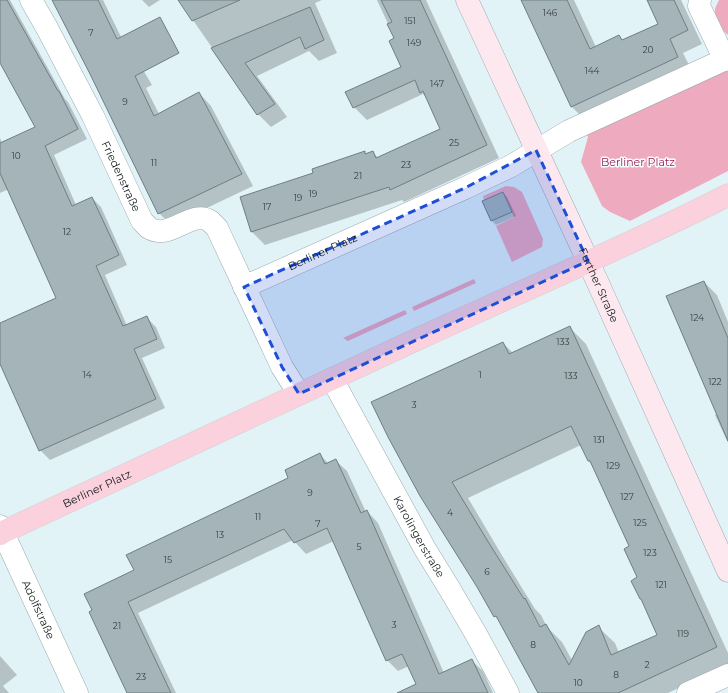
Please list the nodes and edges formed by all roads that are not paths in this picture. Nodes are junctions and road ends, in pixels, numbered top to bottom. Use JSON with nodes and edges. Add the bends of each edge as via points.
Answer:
{"nodes":[{"id":1,"x":31,"y":0,"type":"edge"},
{"id":2,"x":467,"y":0,"type":"edge"},
{"id":3,"x":700,"y":0,"type":"edge"},
{"id":4,"x":727,"y":59,"type":"edge"},
{"id":5,"x":536,"y":150,"type":"junction"},
{"id":6,"x":728,"y":195,"type":"edge"},
{"id":7,"x":588,"y":262,"type":"junction"},
{"id":8,"x":244,"y":287,"type":"junction"},
{"id":9,"x":332,"y":379,"type":"junction"},
{"id":10,"x":299,"y":394,"type":"junction"},
{"id":11,"x":1,"y":531,"type":"edge"},
{"id":12,"x":728,"y":572,"type":"edge"},
{"id":13,"x":728,"y":675,"type":"edge"},
{"id":14,"x":77,"y":693,"type":"edge"},
{"id":15,"x":508,"y":693,"type":"edge"},
{"id":16,"x":688,"y":693,"type":"edge"}],
"edges":[{"from":1,"to":8,"type":"street","name":"Friedenstraße","via":[[93,116],[142,221],[149,228],[158,231],[168,230],[194,219],[210,221],[217,228]]},
{"from":2,"to":5,"type":"main road","name":"Further Straße"},
{"from":3,"to":4,"type":"street","name":"Berliner Platz","via":[[699,6]]},
{"from":4,"to":5,"type":"street","name":"Berliner Platz","via":[[569,131]]},
{"from":5,"to":7,"type":"main road","name":"Further Straße"},
{"from":5,"to":8,"type":"street","name":"Berliner Platz","via":[[511,166],[465,188]]},
{"from":6,"to":7,"type":"main road","name":"Berliner Platz"},
{"from":7,"to":9,"type":"main road","name":"Berliner Platz"},
{"from":7,"to":12,"type":"main road","name":"Further Straße"},
{"from":8,"to":10,"type":"street","via":[[282,367]]},
{"from":9,"to":10,"type":"main road","name":"Berliner Platz"},
{"from":9,"to":15,"type":"street","name":"Karolingerstraße"},
{"from":10,"to":11,"type":"main road","name":"Berliner Platz"},
{"from":11,"to":14,"type":"street","name":"Adolfstraße"},
{"from":13,"to":16,"type":"street"}]}
